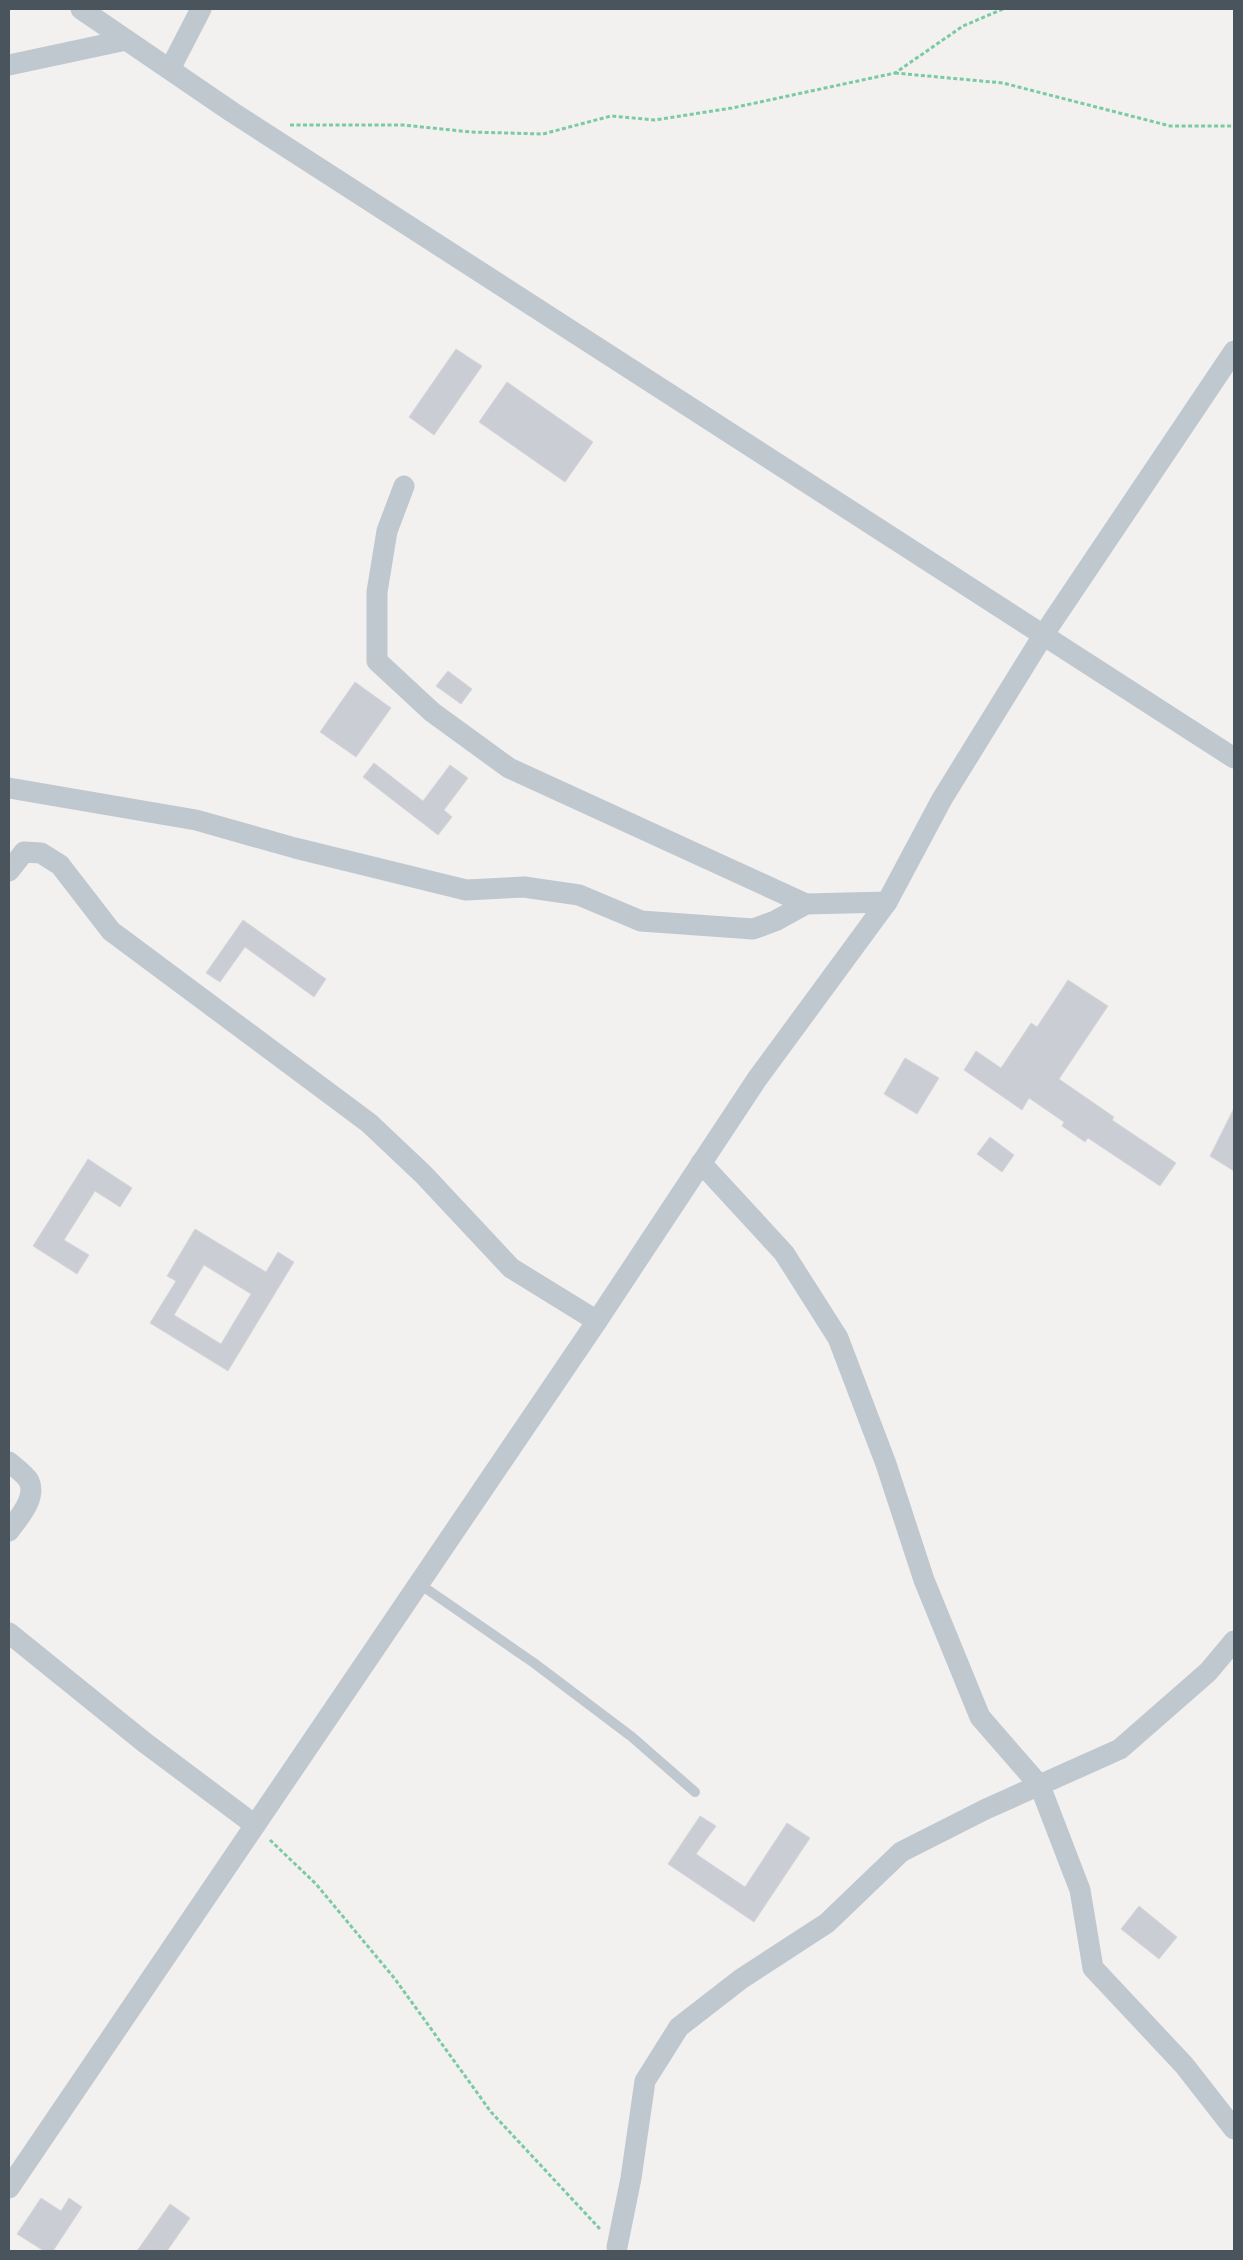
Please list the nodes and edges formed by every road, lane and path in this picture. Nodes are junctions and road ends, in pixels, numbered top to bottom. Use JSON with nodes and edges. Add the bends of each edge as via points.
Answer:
{"nodes":[{"id":1,"x":81,"y":9,"type":"edge"},
{"id":2,"x":201,"y":9,"type":"edge"},
{"id":3,"x":1003,"y":9,"type":"edge"},
{"id":4,"x":126,"y":40,"type":"junction"},
{"id":5,"x":9,"y":65,"type":"edge"},
{"id":6,"x":170,"y":69,"type":"junction"},
{"id":7,"x":895,"y":73,"type":"junction"},
{"id":8,"x":255,"y":126,"type":"junction"},
{"id":9,"x":1234,"y":126,"type":"edge"},
{"id":10,"x":1234,"y":351,"type":"edge"},
{"id":11,"x":404,"y":486,"type":"dead end"},
{"id":12,"x":1044,"y":634,"type":"junction"},
{"id":13,"x":1234,"y":758,"type":"edge"},
{"id":14,"x":9,"y":788,"type":"edge"},
{"id":15,"x":9,"y":871,"type":"edge"},
{"id":16,"x":887,"y":902,"type":"junction"},
{"id":17,"x":806,"y":904,"type":"junction"},
{"id":18,"x":701,"y":1163,"type":"junction"},
{"id":19,"x":597,"y":1321,"type":"junction"},
{"id":20,"x":9,"y":1462,"type":"edge"},
{"id":21,"x":9,"y":1531,"type":"edge"},
{"id":22,"x":418,"y":1583,"type":"junction"},
{"id":23,"x":9,"y":1633,"type":"edge"},
{"id":24,"x":1234,"y":1641,"type":"edge"},
{"id":25,"x":1040,"y":1786,"type":"junction"},
{"id":26,"x":695,"y":1792,"type":"dead end"},
{"id":27,"x":255,"y":1825,"type":"junction"},
{"id":28,"x":1234,"y":2129,"type":"edge"},
{"id":29,"x":9,"y":2188,"type":"edge"},
{"id":30,"x":617,"y":2247,"type":"joint"}],
"edges":[{"from":1,"to":4,"type":"street"},
{"from":2,"to":6,"type":"street"},
{"from":3,"to":7,"type":"path","via":[[963,26]]},
{"from":4,"to":5,"type":"street"},
{"from":4,"to":6,"type":"street"},
{"from":6,"to":8,"type":"street"},
{"from":7,"to":8,"type":"path","via":[[732,108],[654,120],[611,116],[542,134],[471,132],[403,125]]},
{"from":7,"to":9,"type":"path","via":[[1004,83],[1170,126]]},
{"from":8,"to":12,"type":"street"},
{"from":10,"to":12,"type":"street"},
{"from":11,"to":17,"type":"street","via":[[387,531],[377,592],[377,661],[432,712],[509,768]]},
{"from":12,"to":13,"type":"street"},
{"from":12,"to":16,"type":"street","via":[[942,799]]},
{"from":14,"to":17,"type":"street","via":[[196,820],[304,851],[466,890],[524,887],[579,894],[641,921],[753,929]]},
{"from":15,"to":19,"type":"street","via":[[24,852],[42,854],[60,865],[111,931],[369,1123],[423,1174],[511,1268]]},
{"from":16,"to":17,"type":"street"},
{"from":16,"to":18,"type":"street","via":[[757,1079]]},
{"from":18,"to":19,"type":"street"},
{"from":18,"to":25,"type":"street","via":[[784,1253],[838,1338],[886,1464],[924,1580],[980,1717]]},
{"from":19,"to":22,"type":"street"},
{"from":20,"to":21,"type":"street","via":[[29,1480],[31,1494]]},
{"from":22,"to":26,"type":"lane","via":[[534,1663],[617,1726]]},
{"from":22,"to":27,"type":"street"},
{"from":23,"to":27,"type":"street","via":[[144,1742]]},
{"from":24,"to":25,"type":"street","via":[[1208,1672],[1120,1749]]},
{"from":25,"to":28,"type":"street","via":[[1080,1890],[1093,1968],[1184,2065]]},
{"from":25,"to":30,"type":"street","via":[[901,1852],[827,1923],[741,1978],[678,2027],[645,2081]]},
{"from":27,"to":29,"type":"street"},
{"from":27,"to":30,"type":"path","via":[[316,1884],[395,1979],[491,2112]]}]}
